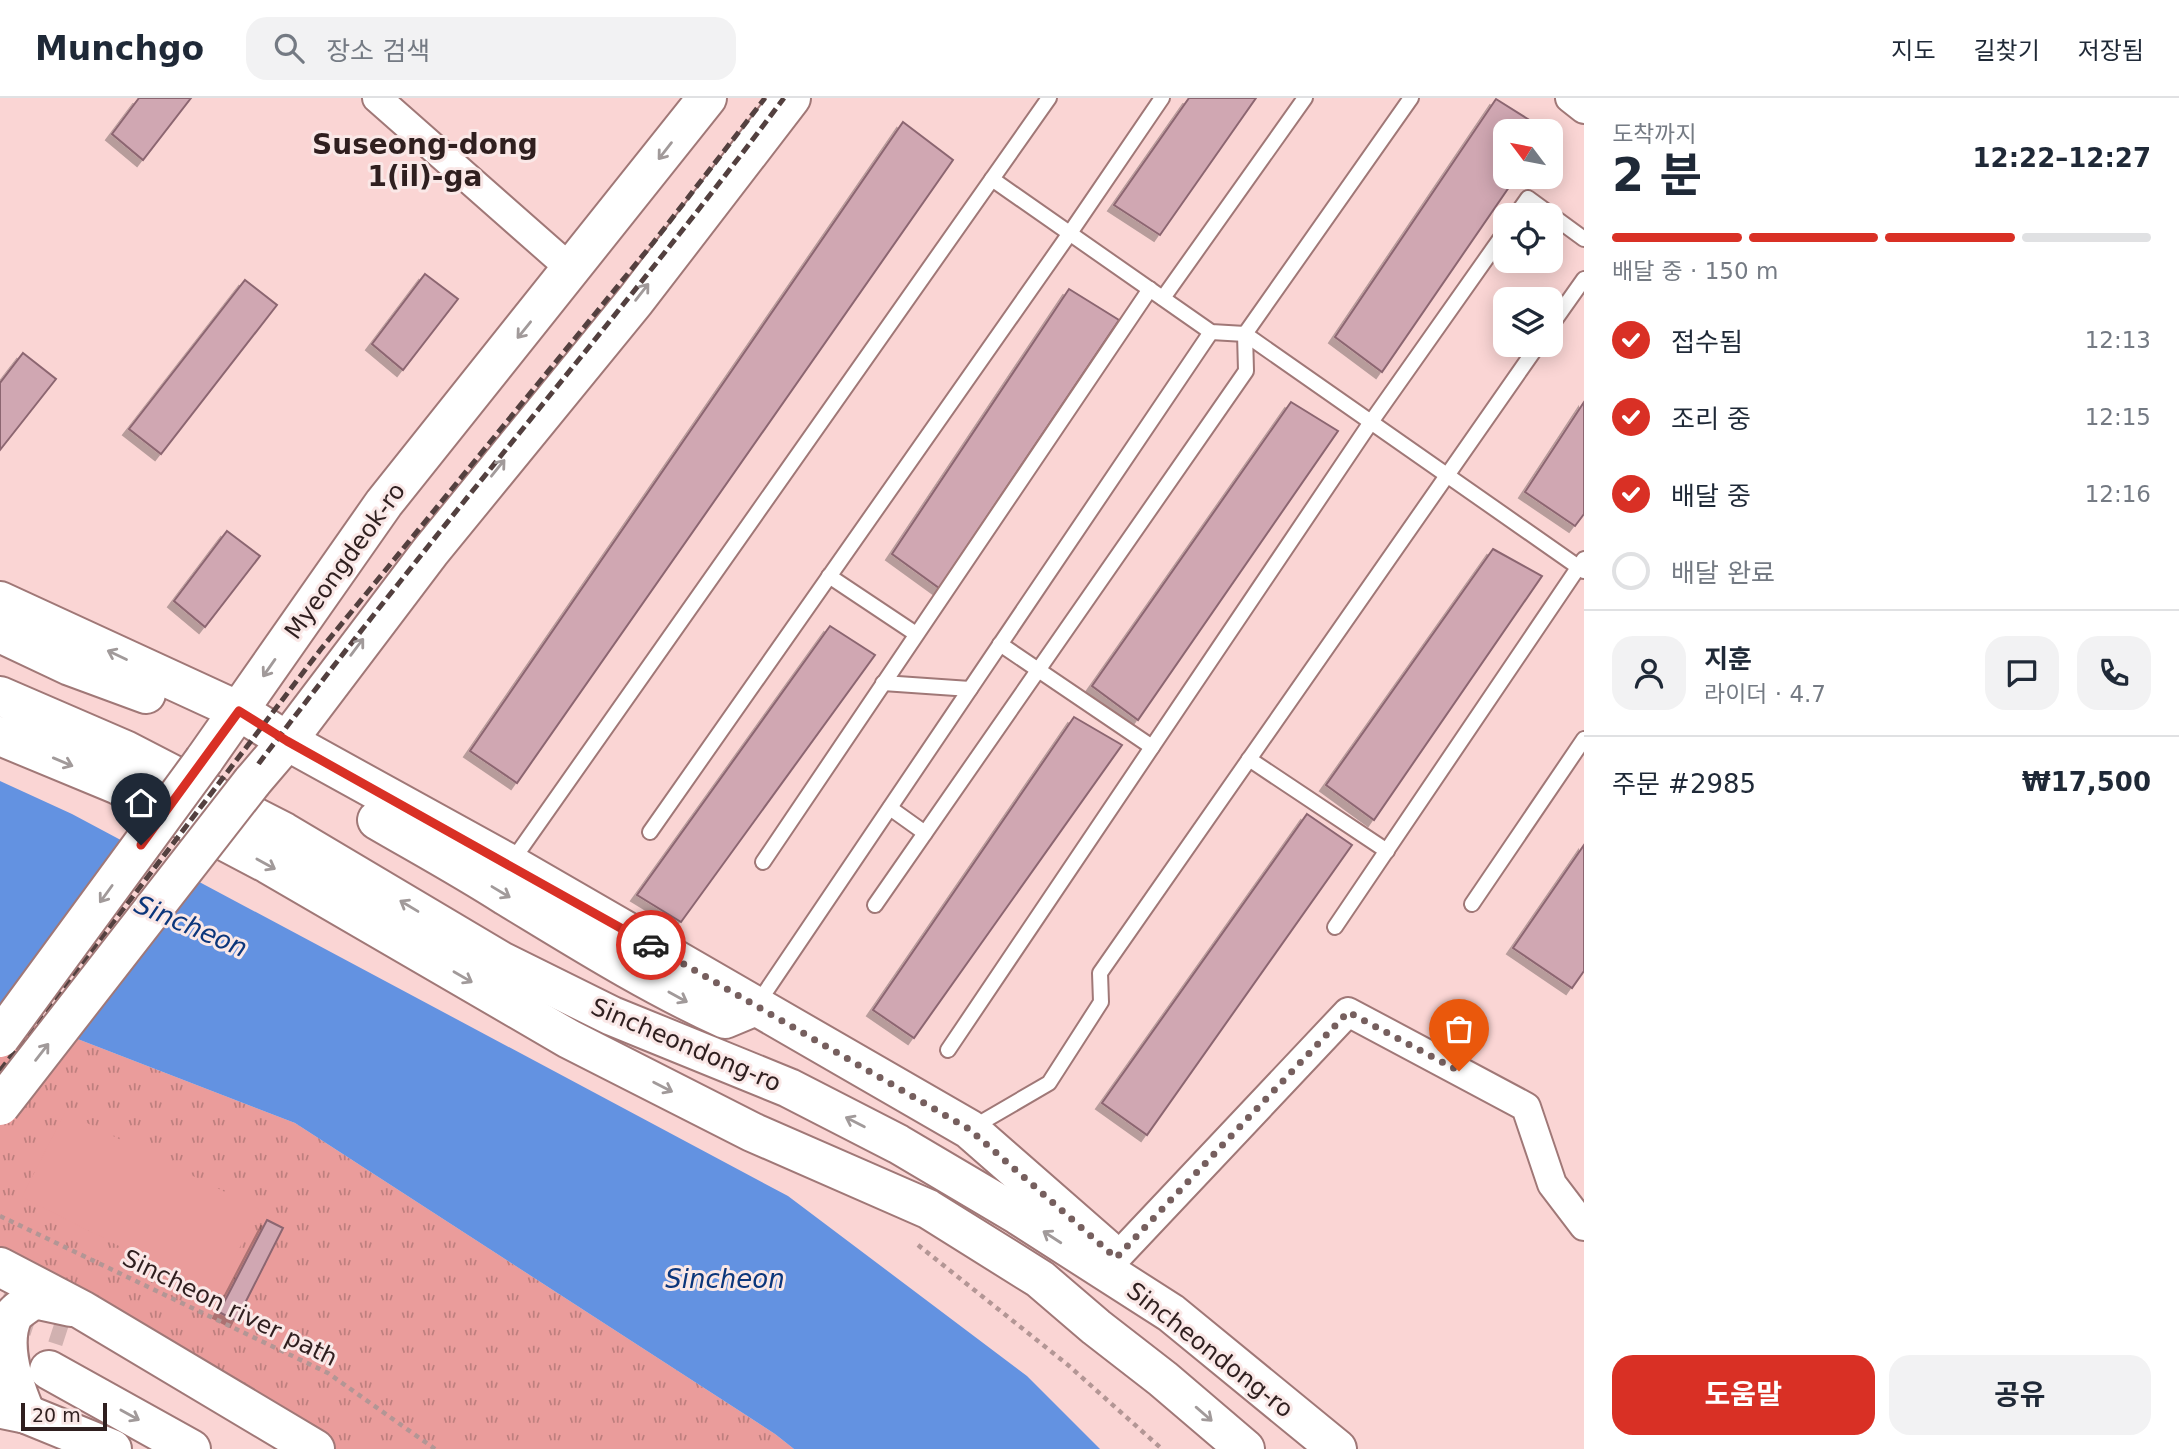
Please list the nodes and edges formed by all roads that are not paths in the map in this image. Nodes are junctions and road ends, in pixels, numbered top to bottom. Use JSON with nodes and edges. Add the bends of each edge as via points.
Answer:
{"nodes":[{"id":1,"x":377,"y":98,"type":"edge"},
{"id":2,"x":707,"y":98,"type":"edge"},
{"id":3,"x":1049,"y":98,"type":"edge"},
{"id":4,"x":1162,"y":98,"type":"edge"},
{"id":5,"x":1305,"y":98,"type":"edge"},
{"id":6,"x":1411,"y":98,"type":"edge"},
{"id":7,"x":1570,"y":98,"type":"edge"},
{"id":8,"x":778,"y":103,"type":"edge"},
{"id":9,"x":1584,"y":109,"type":"edge"},
{"id":10,"x":992,"y":179,"type":"junction"},
{"id":11,"x":1563,"y":224,"type":"edge"},
{"id":12,"x":1070,"y":233,"type":"junction"},
{"id":13,"x":1584,"y":239,"type":"edge"},
{"id":14,"x":1493,"y":249,"type":"edge"},
{"id":15,"x":572,"y":270,"type":"junction"},
{"id":16,"x":1584,"y":279,"type":"edge"},
{"id":17,"x":1150,"y":289,"type":"junction"},
{"id":18,"x":1163,"y":298,"type":"junction"},
{"id":19,"x":1563,"y":309,"type":"edge"},
{"id":20,"x":1212,"y":332,"type":"junction"},
{"id":21,"x":1245,"y":334,"type":"junction"},
{"id":22,"x":1530,"y":357,"type":"edge"},
{"id":23,"x":1371,"y":422,"type":"junction"},
{"id":24,"x":1447,"y":475,"type":"junction"},
{"id":25,"x":1582,"y":566,"type":"edge"},
{"id":26,"x":829,"y":576,"type":"junction"},
{"id":27,"x":0,"y":601,"type":"edge"},
{"id":28,"x":0,"y":633,"type":"edge"},
{"id":29,"x":916,"y":634,"type":"junction"},
{"id":30,"x":1000,"y":644,"type":"junction"},
{"id":31,"x":1038,"y":669,"type":"junction"},
{"id":32,"x":883,"y":683,"type":"junction"},
{"id":33,"x":970,"y":689,"type":"junction"},
{"id":34,"x":0,"y":696,"type":"edge"},
{"id":35,"x":222,"y":734,"type":"junction"},
{"id":36,"x":0,"y":736,"type":"edge"},
{"id":37,"x":1584,"y":739,"type":"edge"},
{"id":38,"x":1152,"y":747,"type":"junction"},
{"id":39,"x":1249,"y":759,"type":"junction"},
{"id":40,"x":270,"y":761,"type":"junction"},
{"id":41,"x":890,"y":808,"type":"junction"},
{"id":42,"x":650,"y":832,"type":"dead end"},
{"id":43,"x":925,"y":833,"type":"junction"},
{"id":44,"x":1387,"y":851,"type":"junction"},
{"id":45,"x":763,"y":862,"type":"dead end"},
{"id":46,"x":510,"y":864,"type":"junction"},
{"id":47,"x":1472,"y":904,"type":"dead end"},
{"id":48,"x":875,"y":905,"type":"dead end"},
{"id":49,"x":555,"y":927,"type":"junction"},
{"id":50,"x":1335,"y":928,"type":"dead end"},
{"id":51,"x":500,"y":961,"type":"junction"},
{"id":52,"x":755,"y":1006,"type":"junction"},
{"id":53,"x":0,"y":1038,"type":"edge"},
{"id":54,"x":947,"y":1050,"type":"dead end"},
{"id":55,"x":0,"y":1106,"type":"edge"},
{"id":56,"x":969,"y":1129,"type":"junction"},
{"id":57,"x":1584,"y":1226,"type":"edge"},
{"id":58,"x":1116,"y":1258,"type":"junction"},
{"id":59,"x":0,"y":1266,"type":"edge"},
{"id":60,"x":1171,"y":1314,"type":"junction"},
{"id":61,"x":75,"y":1319,"type":"junction"},
{"id":62,"x":49,"y":1370,"type":"dead end"},
{"id":63,"x":9,"y":1405,"type":"edge"},
{"id":64,"x":1317,"y":1436,"type":"edge"},
{"id":65,"x":112,"y":1449,"type":"edge"},
{"id":66,"x":191,"y":1449,"type":"edge"},
{"id":67,"x":276,"y":1449,"type":"edge"},
{"id":68,"x":314,"y":1449,"type":"edge"},
{"id":69,"x":1245,"y":1449,"type":"edge"},
{"id":70,"x":1337,"y":1449,"type":"edge"}],
"edges":[{"from":1,"to":15,"type":"street"},
{"from":2,"to":15,"type":"main road","name":"Myeongdeok-ro","one_way":true},
{"from":3,"to":10,"type":"lane"},
{"from":4,"to":12,"type":"lane"},
{"from":5,"to":18,"type":"lane"},
{"from":6,"to":21,"type":"lane"},
{"from":7,"to":9,"type":"street"},
{"from":40,"to":8,"type":"main road","one_way":true,"via":[[430,552],[635,301]]},
{"from":10,"to":12,"type":"lane"},
{"from":10,"to":46,"type":"lane"},
{"from":11,"to":13,"type":"lane"},
{"from":12,"to":17,"type":"lane"},
{"from":12,"to":26,"type":"lane"},
{"from":14,"to":23,"type":"lane"},
{"from":15,"to":35,"type":"main road","name":"Myeongdeok-ro","one_way":true,"via":[[384,503]]},
{"from":16,"to":19,"type":"lane"},
{"from":17,"to":18,"type":"lane"},
{"from":17,"to":29,"type":"lane"},
{"from":18,"to":20,"type":"lane"},
{"from":20,"to":21,"type":"lane"},
{"from":20,"to":30,"type":"lane"},
{"from":21,"to":23,"type":"lane"},
{"from":21,"to":31,"type":"lane","via":[[1246,371]]},
{"from":22,"to":24,"type":"lane"},
{"from":23,"to":24,"type":"lane"},
{"from":23,"to":38,"type":"lane"},
{"from":24,"to":25,"type":"lane"},
{"from":24,"to":39,"type":"lane"},
{"from":25,"to":44,"type":"lane"},
{"from":26,"to":29,"type":"lane"},
{"from":26,"to":42,"type":"lane"},
{"from":35,"to":27,"type":"main road","one_way":true},
{"from":28,"to":35,"type":"main road","via":[[136,690]]},
{"from":29,"to":32,"type":"lane"},
{"from":30,"to":31,"type":"lane"},
{"from":30,"to":33,"type":"lane"},
{"from":31,"to":38,"type":"lane"},
{"from":31,"to":43,"type":"lane"},
{"from":32,"to":33,"type":"lane"},
{"from":32,"to":45,"type":"lane"},
{"from":33,"to":41,"type":"lane"},
{"from":51,"to":34,"type":"main road","name":"Sincheondong-ro","one_way":true,"via":[[284,832],[125,750]]},
{"from":35,"to":40,"type":"main road"},
{"from":35,"to":53,"type":"main road","name":"Myeongdeok-ro","one_way":true,"bridge":true},
{"from":36,"to":69,"type":"main road","name":"Sincheondong-ro","one_way":true,"via":[[116,785],[268,864],[569,1039],[740,1126],[928,1209],[1040,1279]]},
{"from":37,"to":47,"type":"lane"},
{"from":38,"to":54,"type":"lane"},
{"from":39,"to":44,"type":"lane"},
{"from":39,"to":56,"type":"lane","via":[[1100,973],[1101,1002],[1049,1083]]},
{"from":40,"to":46,"type":"main road"},
{"from":40,"to":49,"type":"main road","one_way":true},
{"from":55,"to":40,"type":"main road","one_way":true,"bridge":true},
{"from":41,"to":43,"type":"lane"},
{"from":41,"to":52,"type":"lane"},
{"from":43,"to":48,"type":"lane"},
{"from":44,"to":50,"type":"lane"},
{"from":46,"to":52,"type":"main road"},
{"from":49,"to":51,"type":"main road","via":[[560,942],[548,962]]},
{"from":49,"to":52,"type":"main road","one_way":true,"via":[[725,1019]]},
{"from":60,"to":51,"type":"main road","name":"Sincheondong-ro","one_way":true,"via":[[898,1144],[789,1088],[612,1016]]},
{"from":52,"to":56,"type":"main road"},
{"from":56,"to":58,"type":"main road"},
{"from":57,"to":58,"type":"street","via":[[1552,1184],[1526,1107],[1348,1012]]},
{"from":58,"to":60,"type":"main road"},
{"from":59,"to":61,"type":"main road"},
{"from":60,"to":64,"type":"main road","name":"Sincheondong-ro"},
{"from":61,"to":63,"type":"main road","via":[[34,1299],[12,1317],[3,1336]]},
{"from":61,"to":67,"type":"main road"},
{"from":61,"to":68,"type":"main road"},
{"from":62,"to":66,"type":"main road","one_way":true},
{"from":63,"to":65,"type":"main road"},
{"from":64,"to":70,"type":"main road","name":"Sincheondong-ro"}]}
